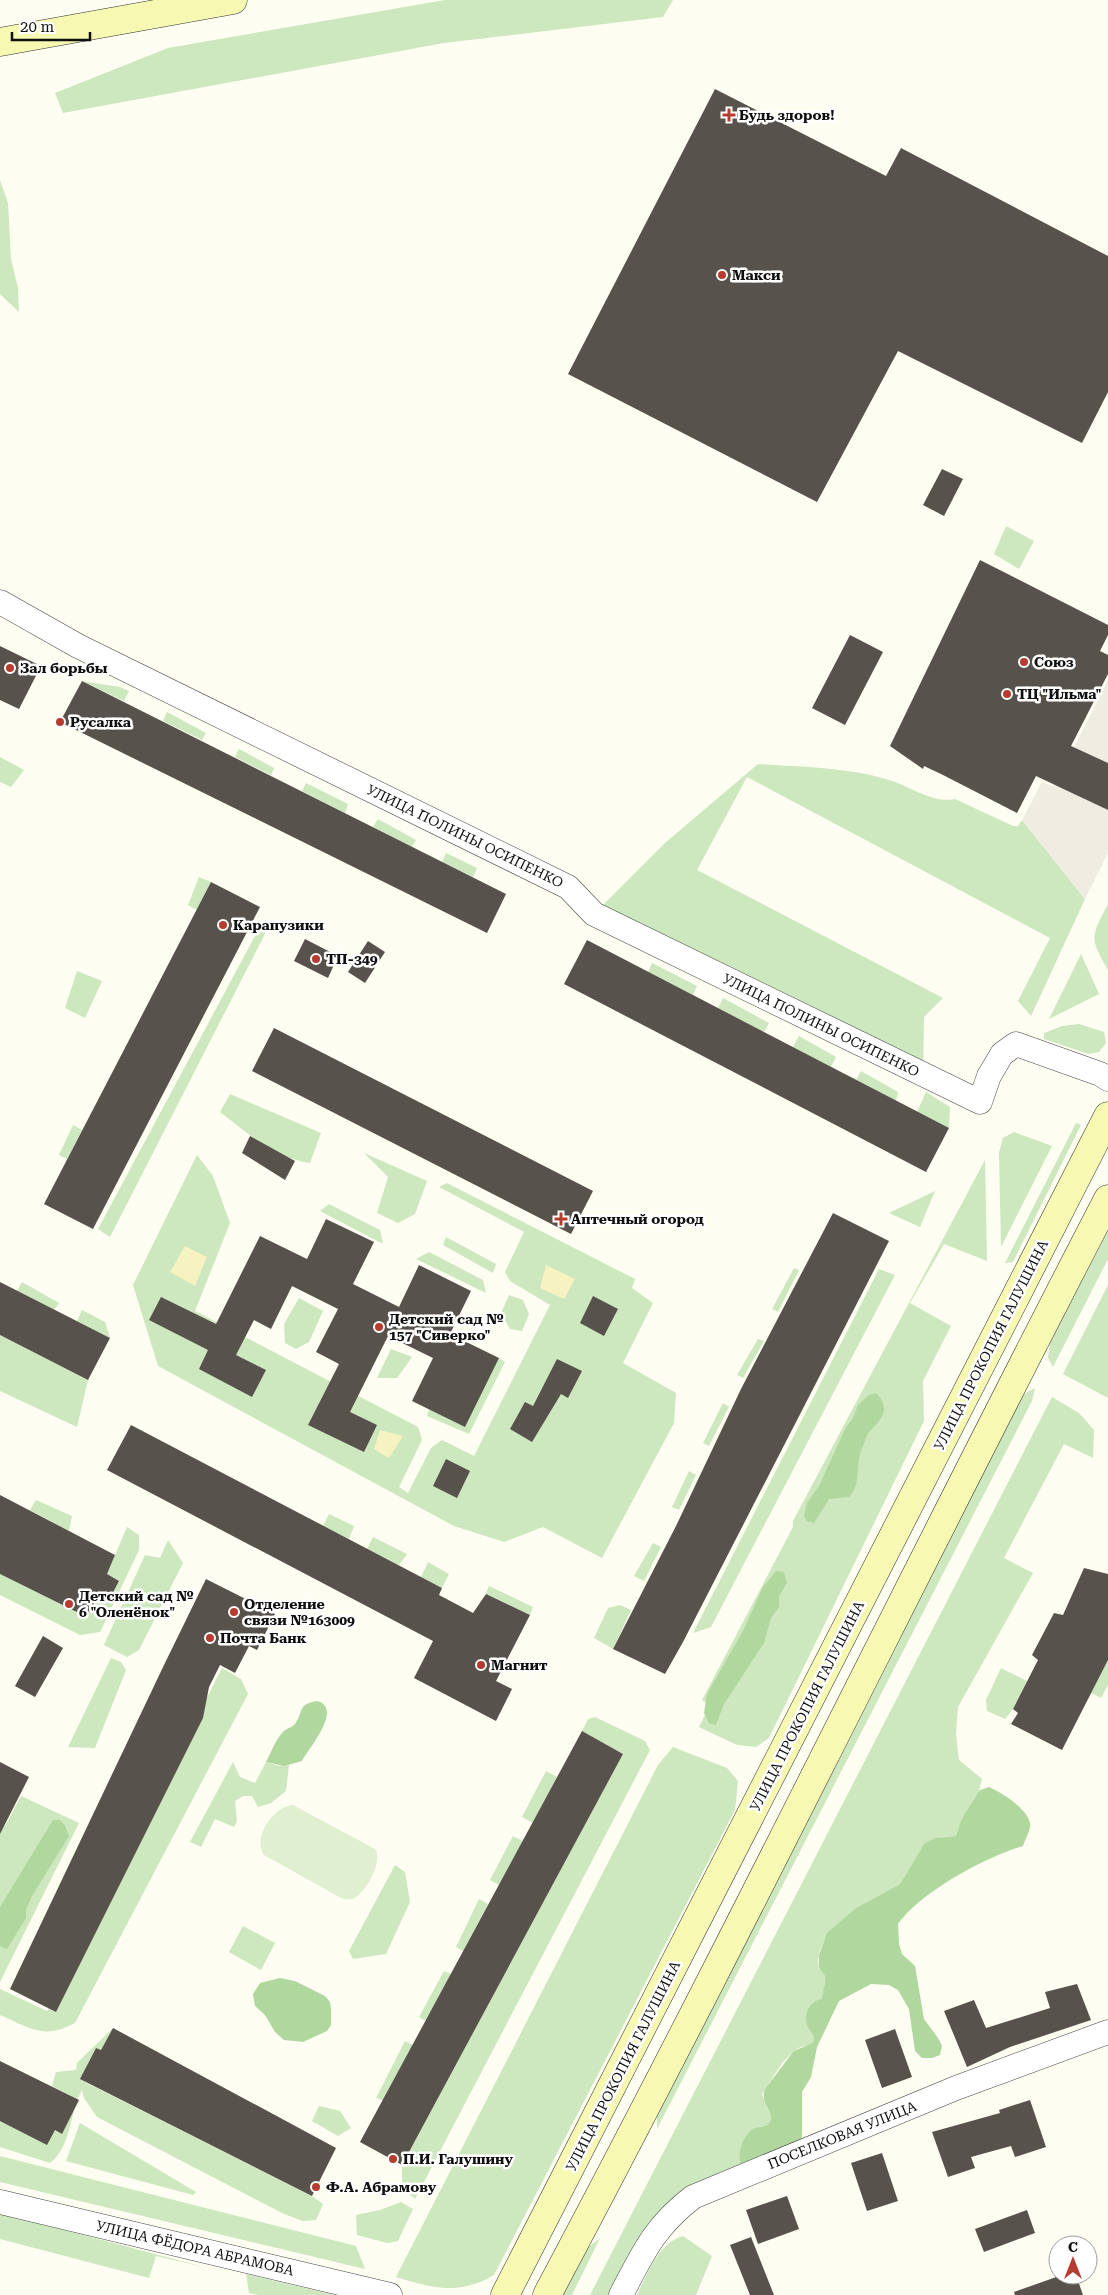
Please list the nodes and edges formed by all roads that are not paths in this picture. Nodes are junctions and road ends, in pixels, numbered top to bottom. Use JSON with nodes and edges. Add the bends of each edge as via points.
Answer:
{"nodes":[{"id":1,"x":233,"y":0,"type":"edge"},
{"id":2,"x":0,"y":42,"type":"edge"},
{"id":3,"x":0,"y":602,"type":"edge"},
{"id":4,"x":1108,"y":1079,"type":"edge"},
{"id":5,"x":1108,"y":1116,"type":"edge"},
{"id":6,"x":1108,"y":1199,"type":"edge"},
{"id":7,"x":1108,"y":2032,"type":"edge"},
{"id":8,"x":0,"y":2202,"type":"edge"},
{"id":9,"x":390,"y":2295,"type":"edge"},
{"id":10,"x":505,"y":2295,"type":"edge"},
{"id":11,"x":547,"y":2295,"type":"edge"},
{"id":12,"x":621,"y":2295,"type":"edge"}],
"edges":[{"from":1,"to":2,"type":"main road"},
{"from":3,"to":4,"type":"street","name":"УЛИЦА ПОЛИНЫ ОСИПЕНКО","via":[[78,646],[568,887],[594,914],[980,1102],[1002,1054],[1016,1044]]},
{"from":5,"to":10,"type":"main road","name":"УЛИЦА ПРОКОПИЯ ГАЛУШИНА"},
{"from":6,"to":11,"type":"main road","via":[[615,2168]]},
{"from":7,"to":12,"type":"street","name":"ПОСЕЛКОВАЯ УЛИЦА","via":[[956,2088],[693,2196],[662,2224]]},
{"from":8,"to":9,"type":"street","name":"УЛИЦА ФЁДОРА АБРАМОВА"}]}
